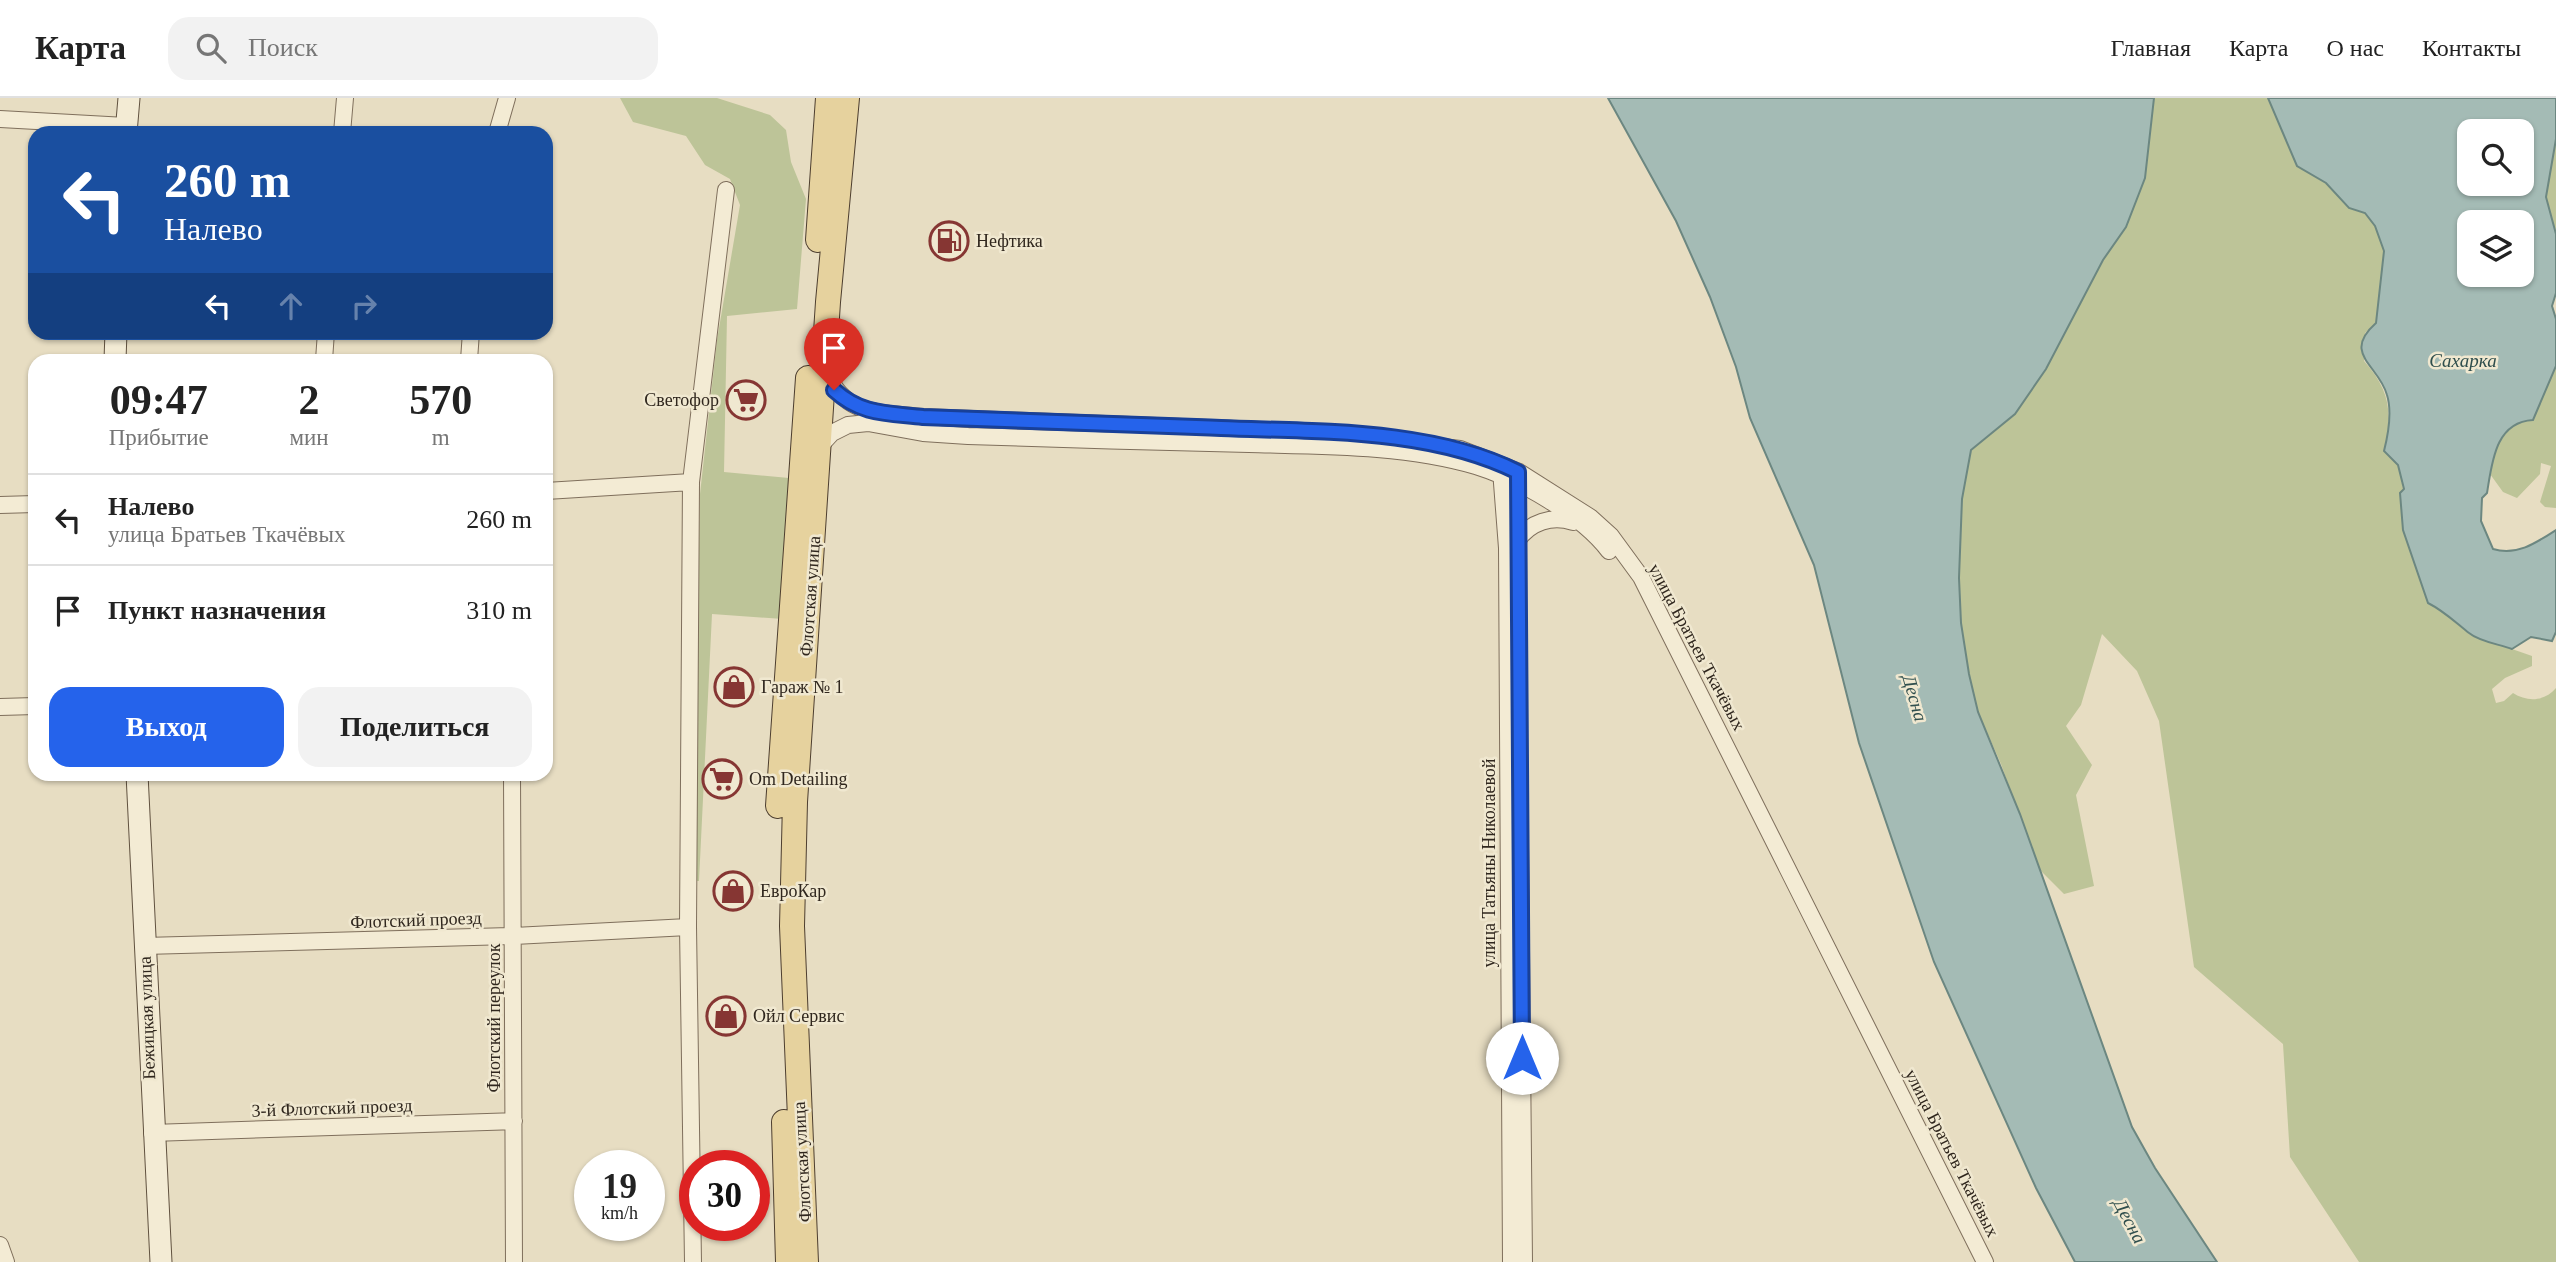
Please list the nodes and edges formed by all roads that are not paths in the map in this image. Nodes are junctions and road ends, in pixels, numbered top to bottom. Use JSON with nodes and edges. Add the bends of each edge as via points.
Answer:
{"nodes":[{"id":1,"x":129,"y":98,"type":"edge"},
{"id":2,"x":345,"y":98,"type":"edge"},
{"id":3,"x":507,"y":98,"type":"edge"},
{"id":4,"x":828,"y":98,"type":"edge"},
{"id":5,"x":846,"y":98,"type":"edge"},
{"id":6,"x":0,"y":119,"type":"edge"},
{"id":7,"x":80,"y":126,"type":"edge"},
{"id":8,"x":126,"y":126,"type":"edge"},
{"id":9,"x":343,"y":126,"type":"edge"},
{"id":10,"x":499,"y":126,"type":"edge"},
{"id":11,"x":726,"y":190,"type":"dead end"},
{"id":12,"x":825,"y":368,"type":"junction"},
{"id":13,"x":820,"y":446,"type":"junction"},
{"id":14,"x":1497,"y":470,"type":"junction"},
{"id":15,"x":1518,"y":478,"type":"junction"},
{"id":16,"x":691,"y":482,"type":"junction"},
{"id":17,"x":553,"y":491,"type":"edge"},
{"id":18,"x":28,"y":504,"type":"edge"},
{"id":19,"x":0,"y":505,"type":"edge"},
{"id":20,"x":1583,"y":525,"type":"junction"},
{"id":21,"x":1512,"y":540,"type":"junction"},
{"id":22,"x":28,"y":706,"type":"edge"},
{"id":23,"x":0,"y":707,"type":"edge"},
{"id":24,"x":137,"y":781,"type":"edge"},
{"id":25,"x":512,"y":781,"type":"edge"},
{"id":26,"x":688,"y":927,"type":"junction"},
{"id":27,"x":514,"y":936,"type":"junction"},
{"id":28,"x":144,"y":946,"type":"junction"},
{"id":29,"x":514,"y":1121,"type":"junction"},
{"id":30,"x":152,"y":1133,"type":"junction"},
{"id":31,"x":0,"y":1245,"type":"edge"},
{"id":32,"x":6,"y":1262,"type":"edge"},
{"id":33,"x":161,"y":1262,"type":"edge"},
{"id":34,"x":514,"y":1262,"type":"edge"},
{"id":35,"x":693,"y":1262,"type":"edge"},
{"id":36,"x":788,"y":1262,"type":"edge"},
{"id":37,"x":806,"y":1262,"type":"edge"},
{"id":38,"x":1511,"y":1262,"type":"edge"},
{"id":39,"x":1524,"y":1262,"type":"edge"},
{"id":40,"x":1974,"y":1262,"type":"edge"},
{"id":41,"x":1985,"y":1262,"type":"edge"}],
"edges":[{"from":1,"to":8,"type":"street"},
{"from":2,"to":9,"type":"street"},
{"from":3,"to":10,"type":"street"},
{"from":4,"to":36,"type":"main road","name":"Флотская улица","via":[[778,807]]},
{"from":5,"to":12,"type":"main road","name":"Флотская улица"},
{"from":6,"to":7,"type":"street"},
{"from":11,"to":16,"type":"street"},
{"from":12,"to":13,"type":"main road","name":"Флотская улица"},
{"from":12,"to":14,"type":"street","name":"улица Братьев Ткачёвых","via":[[834,390],[849,404],[869,411],[1384,438],[1460,449]]},
{"from":13,"to":14,"type":"street","name":"улица Братьев Ткачёвых","via":[[848,425],[868,423],[968,436],[1314,446],[1457,461]]},
{"from":13,"to":37,"type":"main road","name":"Флотская улица","via":[[794,829],[793,945]]},
{"from":14,"to":15,"type":"street","name":"улица Братьев Ткачёвых"},
{"from":14,"to":21,"type":"street"},
{"from":15,"to":20,"type":"street","name":"улица Братьев Ткачёвых"},
{"from":15,"to":21,"type":"street","name":"улица Татьяны Николаевой"},
{"from":15,"to":41,"type":"street","name":"улица Братьев Ткачёвых","via":[[1590,517],[1611,536],[1641,577]]},
{"from":16,"to":17,"type":"street"},
{"from":16,"to":26,"type":"street"},
{"from":18,"to":19,"type":"street"},
{"from":20,"to":21,"type":"street","via":[[1548,519]]},
{"from":20,"to":40,"type":"street","name":"улица Братьев Ткачёвых","via":[[1633,582],[1661,634]]},
{"from":21,"to":38,"type":"street","name":"улица Татьяны Николаевой"},
{"from":21,"to":39,"type":"street","name":"улица Татьяны Николаевой"},
{"from":22,"to":23,"type":"street"},
{"from":24,"to":28,"type":"street","name":"Бежицкая улица"},
{"from":25,"to":27,"type":"street","name":"Флотский переулок"},
{"from":26,"to":27,"type":"street","name":"Флотский проезд"},
{"from":26,"to":35,"type":"street"},
{"from":27,"to":28,"type":"street","name":"Флотский проезд"},
{"from":27,"to":29,"type":"street","name":"Флотский переулок"},
{"from":28,"to":30,"type":"street","name":"Бежицкая улица"},
{"from":29,"to":30,"type":"street","name":"3-й Флотский проезд"},
{"from":29,"to":34,"type":"street","name":"Флотский переулок"},
{"from":30,"to":33,"type":"street","name":"Бежицкая улица"},
{"from":31,"to":32,"type":"street"}]}
